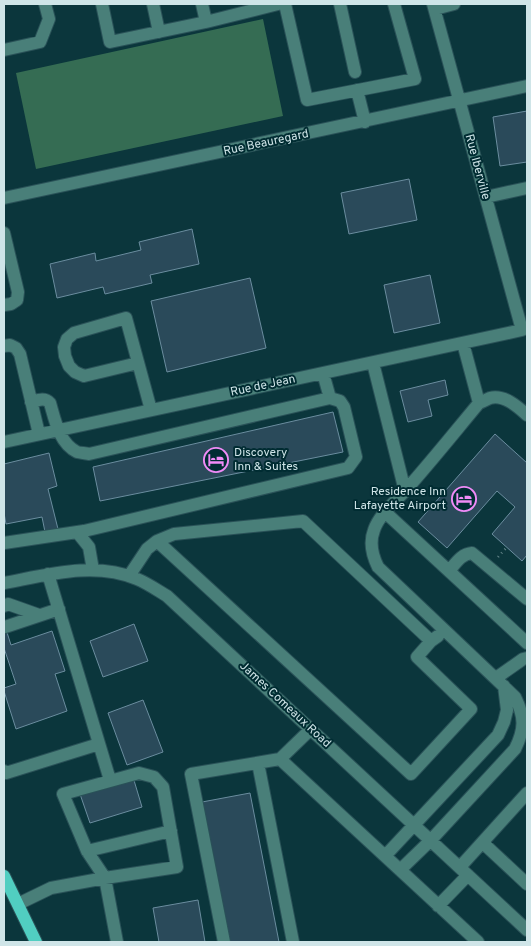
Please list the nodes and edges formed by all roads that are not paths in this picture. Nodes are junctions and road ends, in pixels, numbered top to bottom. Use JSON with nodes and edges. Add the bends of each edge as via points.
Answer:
{"nodes":[{"id":1,"x":45,"y":4,"type":"edge"},
{"id":2,"x":102,"y":4,"type":"edge"},
{"id":3,"x":153,"y":4,"type":"edge"},
{"id":4,"x":202,"y":4,"type":"edge"},
{"id":5,"x":278,"y":4,"type":"edge"},
{"id":6,"x":285,"y":4,"type":"edge"},
{"id":7,"x":340,"y":4,"type":"edge"},
{"id":8,"x":394,"y":4,"type":"edge"},
{"id":9,"x":454,"y":4,"type":"edge"},
{"id":10,"x":434,"y":7,"type":"edge"},
{"id":11,"x":206,"y":22,"type":"junction"},
{"id":12,"x":159,"y":32,"type":"junction"},
{"id":13,"x":4,"y":50,"type":"edge"},
{"id":14,"x":355,"y":72,"type":"dead end"},
{"id":15,"x":527,"y":86,"type":"edge"},
{"id":16,"x":357,"y":90,"type":"junction"},
{"id":17,"x":459,"y":102,"type":"junction"},
{"id":18,"x":365,"y":122,"type":"junction"},
{"id":19,"x":527,"y":188,"type":"edge"},
{"id":20,"x":486,"y":197,"type":"junction"},
{"id":21,"x":4,"y":198,"type":"edge"},
{"id":22,"x":4,"y":233,"type":"edge"},
{"id":23,"x":4,"y":306,"type":"edge"},
{"id":24,"x":522,"y":330,"type":"joint"},
{"id":25,"x":462,"y":343,"type":"junction"},
{"id":26,"x":4,"y":346,"type":"edge"},
{"id":27,"x":373,"y":362,"type":"junction"},
{"id":28,"x":138,"y":363,"type":"junction"},
{"id":29,"x":323,"y":373,"type":"junction"},
{"id":30,"x":330,"y":398,"type":"junction"},
{"id":31,"x":31,"y":402,"type":"junction"},
{"id":32,"x":479,"y":404,"type":"junction"},
{"id":33,"x":151,"y":410,"type":"junction"},
{"id":34,"x":527,"y":415,"type":"edge"},
{"id":35,"x":58,"y":430,"type":"junction"},
{"id":36,"x":39,"y":434,"type":"junction"},
{"id":37,"x":4,"y":442,"type":"edge"},
{"id":38,"x":405,"y":491,"type":"junction"},
{"id":39,"x":385,"y":512,"type":"junction"},
{"id":40,"x":77,"y":532,"type":"junction"},
{"id":41,"x":157,"y":541,"type":"junction"},
{"id":42,"x":4,"y":543,"type":"edge"},
{"id":43,"x":93,"y":570,"type":"junction"},
{"id":44,"x":449,"y":571,"type":"junction"},
{"id":45,"x":48,"y":574,"type":"junction"},
{"id":46,"x":128,"y":576,"type":"junction"},
{"id":47,"x":4,"y":583,"type":"edge"},
{"id":48,"x":527,"y":599,"type":"edge"},
{"id":49,"x":4,"y":606,"type":"edge"},
{"id":50,"x":58,"y":609,"type":"junction"},
{"id":51,"x":39,"y":615,"type":"junction"},
{"id":52,"x":5,"y":627,"type":"dead end"},
{"id":53,"x":446,"y":631,"type":"junction"},
{"id":54,"x":432,"y":641,"type":"junction"},
{"id":55,"x":527,"y":642,"type":"edge"},
{"id":56,"x":527,"y":658,"type":"edge"},
{"id":57,"x":500,"y":682,"type":"junction"},
{"id":58,"x":525,"y":723,"type":"edge"},
{"id":59,"x":311,"y":729,"type":"junction"},
{"id":60,"x":99,"y":744,"type":"junction"},
{"id":61,"x":280,"y":759,"type":"junction"},
{"id":62,"x":258,"y":763,"type":"junction"},
{"id":63,"x":4,"y":771,"type":"edge"},
{"id":64,"x":110,"y":780,"type":"junction"},
{"id":65,"x":527,"y":793,"type":"edge"},
{"id":66,"x":414,"y":825,"type":"junction"},
{"id":67,"x":170,"y":831,"type":"junction"},
{"id":68,"x":431,"y":840,"type":"junction"},
{"id":69,"x":482,"y":843,"type":"junction"},
{"id":70,"x":86,"y":851,"type":"junction"},
{"id":71,"x":385,"y":856,"type":"junction"},
{"id":72,"x":400,"y":870,"type":"junction"},
{"id":73,"x":464,"y":871,"type":"junction"},
{"id":74,"x":4,"y":876,"type":"edge"},
{"id":75,"x":105,"y":878,"type":"junction"},
{"id":76,"x":527,"y":884,"type":"edge"},
{"id":77,"x":18,"y":904,"type":"junction"},
{"id":78,"x":438,"y":906,"type":"junction"},
{"id":79,"x":527,"y":930,"type":"edge"},
{"id":80,"x":36,"y":942,"type":"edge"},
{"id":81,"x":117,"y":942,"type":"edge"},
{"id":82,"x":224,"y":942,"type":"edge"},
{"id":83,"x":293,"y":942,"type":"edge"},
{"id":84,"x":478,"y":942,"type":"edge"}],
"edges":[{"from":1,"to":13,"type":"street","via":[[49,19],[40,42]]},
{"from":2,"to":12,"type":"street","via":[[110,42]]},
{"from":3,"to":12,"type":"street"},
{"from":4,"to":11,"type":"street"},
{"from":5,"to":11,"type":"street"},
{"from":6,"to":16,"type":"street","via":[[307,100]]},
{"from":7,"to":14,"type":"street"},
{"from":8,"to":16,"type":"street","via":[[415,78]]},
{"from":9,"to":10,"type":"street"},
{"from":10,"to":17,"type":"street","name":"Rue Iberville"},
{"from":11,"to":12,"type":"street"},
{"from":15,"to":17,"type":"street","name":"Rue Beauregard"},
{"from":16,"to":18,"type":"street"},
{"from":17,"to":18,"type":"street","name":"Rue Beauregard"},
{"from":17,"to":20,"type":"street","name":"Rue Iberville"},
{"from":18,"to":21,"type":"street","name":"Rue Beauregard"},
{"from":19,"to":20,"type":"street"},
{"from":20,"to":24,"type":"street","name":"Rue Iberville"},
{"from":22,"to":23,"type":"street","via":[[18,292],[17,300]]},
{"from":24,"to":25,"type":"street","name":"Rue de Jean"},
{"from":25,"to":27,"type":"street","name":"Rue de Jean"},
{"from":25,"to":32,"type":"street"},
{"from":26,"to":31,"type":"street","via":[[10,345],[20,354]]},
{"from":27,"to":29,"type":"street","name":"Rue de Jean"},
{"from":27,"to":38,"type":"street"},
{"from":28,"to":28,"type":"street","via":[[126,318],[74,333],[64,347],[69,366],[84,376]]},
{"from":28,"to":33,"type":"street"},
{"from":29,"to":30,"type":"street"},
{"from":29,"to":33,"type":"street","name":"Rue de Jean"},
{"from":30,"to":35,"type":"street","via":[[89,454],[78,452],[67,444]]},
{"from":30,"to":40,"type":"street","via":[[344,406],[356,457],[348,468]]},
{"from":31,"to":35,"type":"street","via":[[43,399],[50,403]]},
{"from":31,"to":36,"type":"street"},
{"from":32,"to":34,"type":"street","via":[[492,397],[505,399]]},
{"from":32,"to":38,"type":"street"},
{"from":33,"to":35,"type":"street","name":"Rue de Jean"},
{"from":35,"to":36,"type":"street","name":"Rue de Jean"},
{"from":36,"to":37,"type":"street","name":"Rue de Jean"},
{"from":38,"to":39,"type":"street"},
{"from":39,"to":44,"type":"street"},
{"from":39,"to":53,"type":"street","via":[[374,530],[371,544],[378,567]]},
{"from":40,"to":42,"type":"street"},
{"from":40,"to":43,"type":"street","via":[[89,547]]},
{"from":41,"to":46,"type":"street","via":[[147,549]]},
{"from":41,"to":54,"type":"street","via":[[174,534],[303,521]]},
{"from":41,"to":54,"type":"street","via":[[410,774],[471,709],[417,657]]},
{"from":43,"to":45,"type":"street","name":"James Comeaux Road"},
{"from":43,"to":46,"type":"street","name":"James Comeaux Road"},
{"from":44,"to":48,"type":"street","via":[[460,558],[472,553]]},
{"from":44,"to":55,"type":"street"},
{"from":45,"to":47,"type":"street","name":"James Comeaux Road"},
{"from":45,"to":50,"type":"street"},
{"from":46,"to":59,"type":"street","name":"James Comeaux Road","via":[[167,596]]},
{"from":49,"to":51,"type":"street","via":[[8,604]]},
{"from":50,"to":51,"type":"street"},
{"from":50,"to":60,"type":"street"},
{"from":51,"to":52,"type":"street"},
{"from":53,"to":54,"type":"street"},
{"from":53,"to":57,"type":"street"},
{"from":56,"to":57,"type":"street"},
{"from":57,"to":58,"type":"street","via":[[515,697]]},
{"from":57,"to":66,"type":"street","via":[[507,710],[498,735]]},
{"from":58,"to":68,"type":"street","via":[[515,749]]},
{"from":59,"to":61,"type":"street"},
{"from":59,"to":66,"type":"street","name":"James Comeaux Road"},
{"from":60,"to":63,"type":"street"},
{"from":60,"to":64,"type":"street"},
{"from":61,"to":62,"type":"street"},
{"from":61,"to":71,"type":"street"},
{"from":62,"to":82,"type":"street","via":[[191,774]]},
{"from":62,"to":83,"type":"street"},
{"from":64,"to":67,"type":"street","via":[[139,773],[154,777],[163,787]]},
{"from":64,"to":70,"type":"street","via":[[63,794]]},
{"from":65,"to":69,"type":"street"},
{"from":66,"to":68,"type":"street","name":"James Comeaux Road"},
{"from":66,"to":71,"type":"street"},
{"from":67,"to":70,"type":"street"},
{"from":67,"to":75,"type":"street","via":[[177,867]]},
{"from":68,"to":72,"type":"street"},
{"from":68,"to":73,"type":"street","name":"James Comeaux Road"},
{"from":69,"to":73,"type":"street"},
{"from":69,"to":76,"type":"street"},
{"from":70,"to":75,"type":"street"},
{"from":71,"to":72,"type":"street"},
{"from":72,"to":78,"type":"street"},
{"from":73,"to":78,"type":"street"},
{"from":73,"to":79,"type":"street","name":"James Comeaux Road"},
{"from":74,"to":77,"type":"main road"},
{"from":75,"to":77,"type":"street","via":[[51,888]]},
{"from":75,"to":81,"type":"street"},
{"from":77,"to":80,"type":"main road"},
{"from":78,"to":84,"type":"street"}]}
